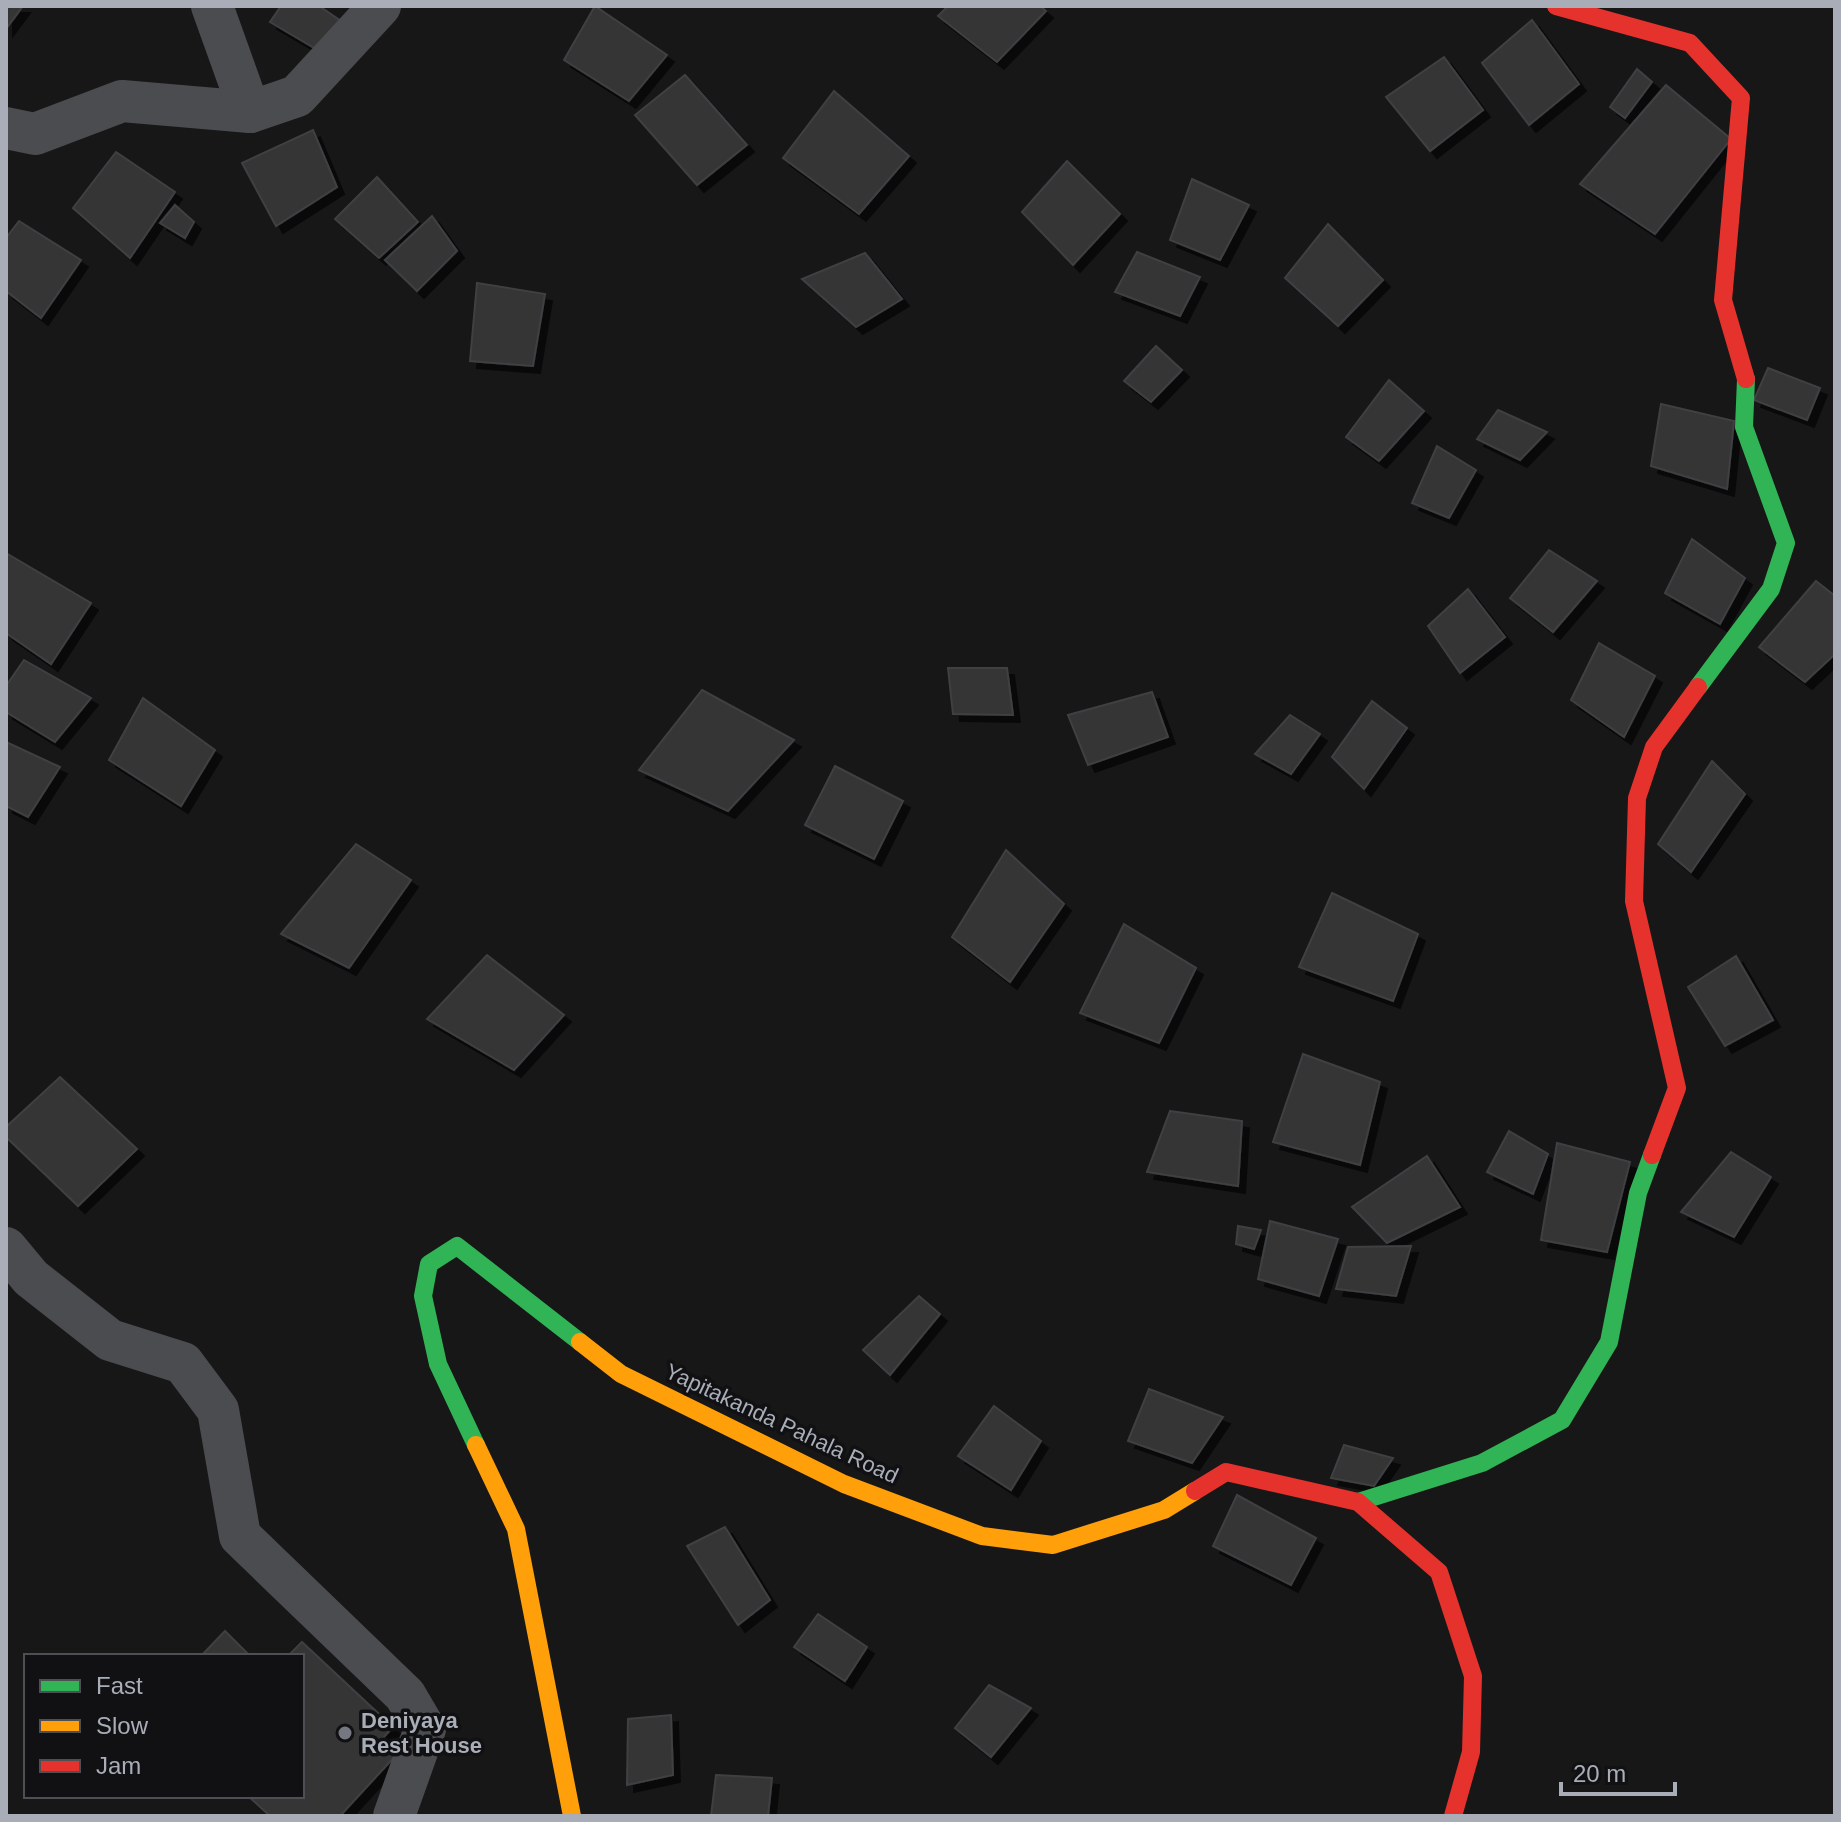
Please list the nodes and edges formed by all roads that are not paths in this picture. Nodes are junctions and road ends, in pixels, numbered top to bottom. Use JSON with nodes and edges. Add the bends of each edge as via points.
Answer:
{"nodes":[{"id":1,"x":212,"y":6,"type":"edge"},
{"id":2,"x":380,"y":6,"type":"edge"},
{"id":3,"x":1556,"y":6,"type":"edge"},
{"id":4,"x":250,"y":112,"type":"junction"},
{"id":5,"x":6,"y":128,"type":"edge"},
{"id":6,"x":6,"y":1248,"type":"edge"},
{"id":7,"x":1358,"y":1502,"type":"junction"},
{"id":8,"x":394,"y":1816,"type":"edge"},
{"id":9,"x":572,"y":1816,"type":"edge"},
{"id":10,"x":1453,"y":1816,"type":"edge"}],
"edges":[{"from":1,"to":4,"type":"street"},
{"from":2,"to":4,"type":"street","via":[[297,96]]},
{"from":3,"to":7,"type":"street","via":[[1690,43],[1741,98],[1723,300],[1746,375],[1744,427],[1786,543],[1771,589],[1654,747],[1637,798],[1634,901],[1677,1088],[1638,1193],[1609,1342],[1562,1420],[1482,1463]]},
{"from":4,"to":5,"type":"street","via":[[122,101],[35,134]]},
{"from":6,"to":8,"type":"street","via":[[31,1278],[110,1340],[183,1363],[218,1410],[240,1536],[405,1695],[425,1729]]},
{"from":7,"to":9,"type":"street","name":"Yapitakanda Pahala Road","via":[[1226,1472],[1164,1510],[1053,1545],[982,1536],[844,1484],[621,1374],[457,1246],[429,1264],[423,1296],[438,1364],[516,1529]]},
{"from":7,"to":10,"type":"street","name":"Yapitakanda Pahala Road","via":[[1439,1572],[1473,1676],[1471,1752]]}]}
